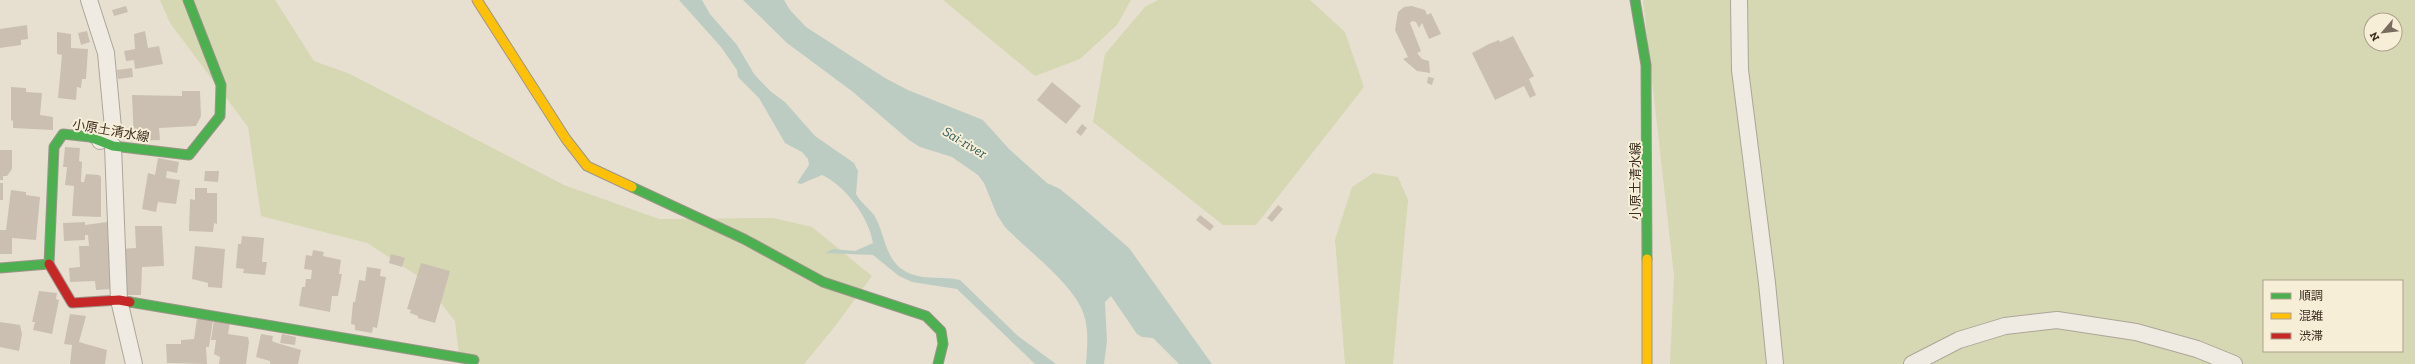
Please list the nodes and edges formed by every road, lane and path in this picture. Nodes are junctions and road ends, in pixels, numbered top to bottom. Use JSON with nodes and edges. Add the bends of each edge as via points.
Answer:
{"nodes":[{"id":1,"x":89,"y":0,"type":"edge"},
{"id":2,"x":188,"y":0,"type":"edge"},
{"id":3,"x":477,"y":0,"type":"edge"},
{"id":4,"x":1635,"y":0,"type":"edge"},
{"id":5,"x":1739,"y":0,"type":"edge"},
{"id":6,"x":107,"y":143,"type":"junction"},
{"id":7,"x":49,"y":264,"type":"junction"},
{"id":8,"x":0,"y":268,"type":"edge"},
{"id":9,"x":119,"y":300,"type":"junction"},
{"id":10,"x":474,"y":360,"type":"dead end"},
{"id":11,"x":134,"y":364,"type":"edge"},
{"id":12,"x":938,"y":364,"type":"edge"},
{"id":13,"x":1647,"y":364,"type":"edge"},
{"id":14,"x":1775,"y":364,"type":"edge"},
{"id":15,"x":1912,"y":364,"type":"edge"},
{"id":16,"x":2234,"y":364,"type":"edge"}],
"edges":[{"from":1,"to":6,"type":"street","via":[[106,53],[113,128]]},
{"from":2,"to":6,"type":"street","name":"小原土清水線","via":[[221,85],[220,116],[189,155]]},
{"from":3,"to":12,"type":"street","via":[[566,139],[587,166],[744,239],[823,282],[926,316],[941,331],[943,344]]},
{"from":4,"to":13,"type":"street","name":"小原土清水線","via":[[1646,65]]},
{"from":5,"to":14,"type":"street","via":[[1740,70]]},
{"from":6,"to":7,"type":"street","name":"小原土清水線","via":[[90,137],[63,134],[54,147]]},
{"from":6,"to":9,"type":"street"},
{"from":7,"to":8,"type":"street"},
{"from":7,"to":9,"type":"street","via":[[72,303]]},
{"from":9,"to":10,"type":"street"},
{"from":9,"to":11,"type":"street"},
{"from":15,"to":16,"type":"street","via":[[1958,340],[2005,326],[2057,320],[2136,332],[2197,349]]}]}
